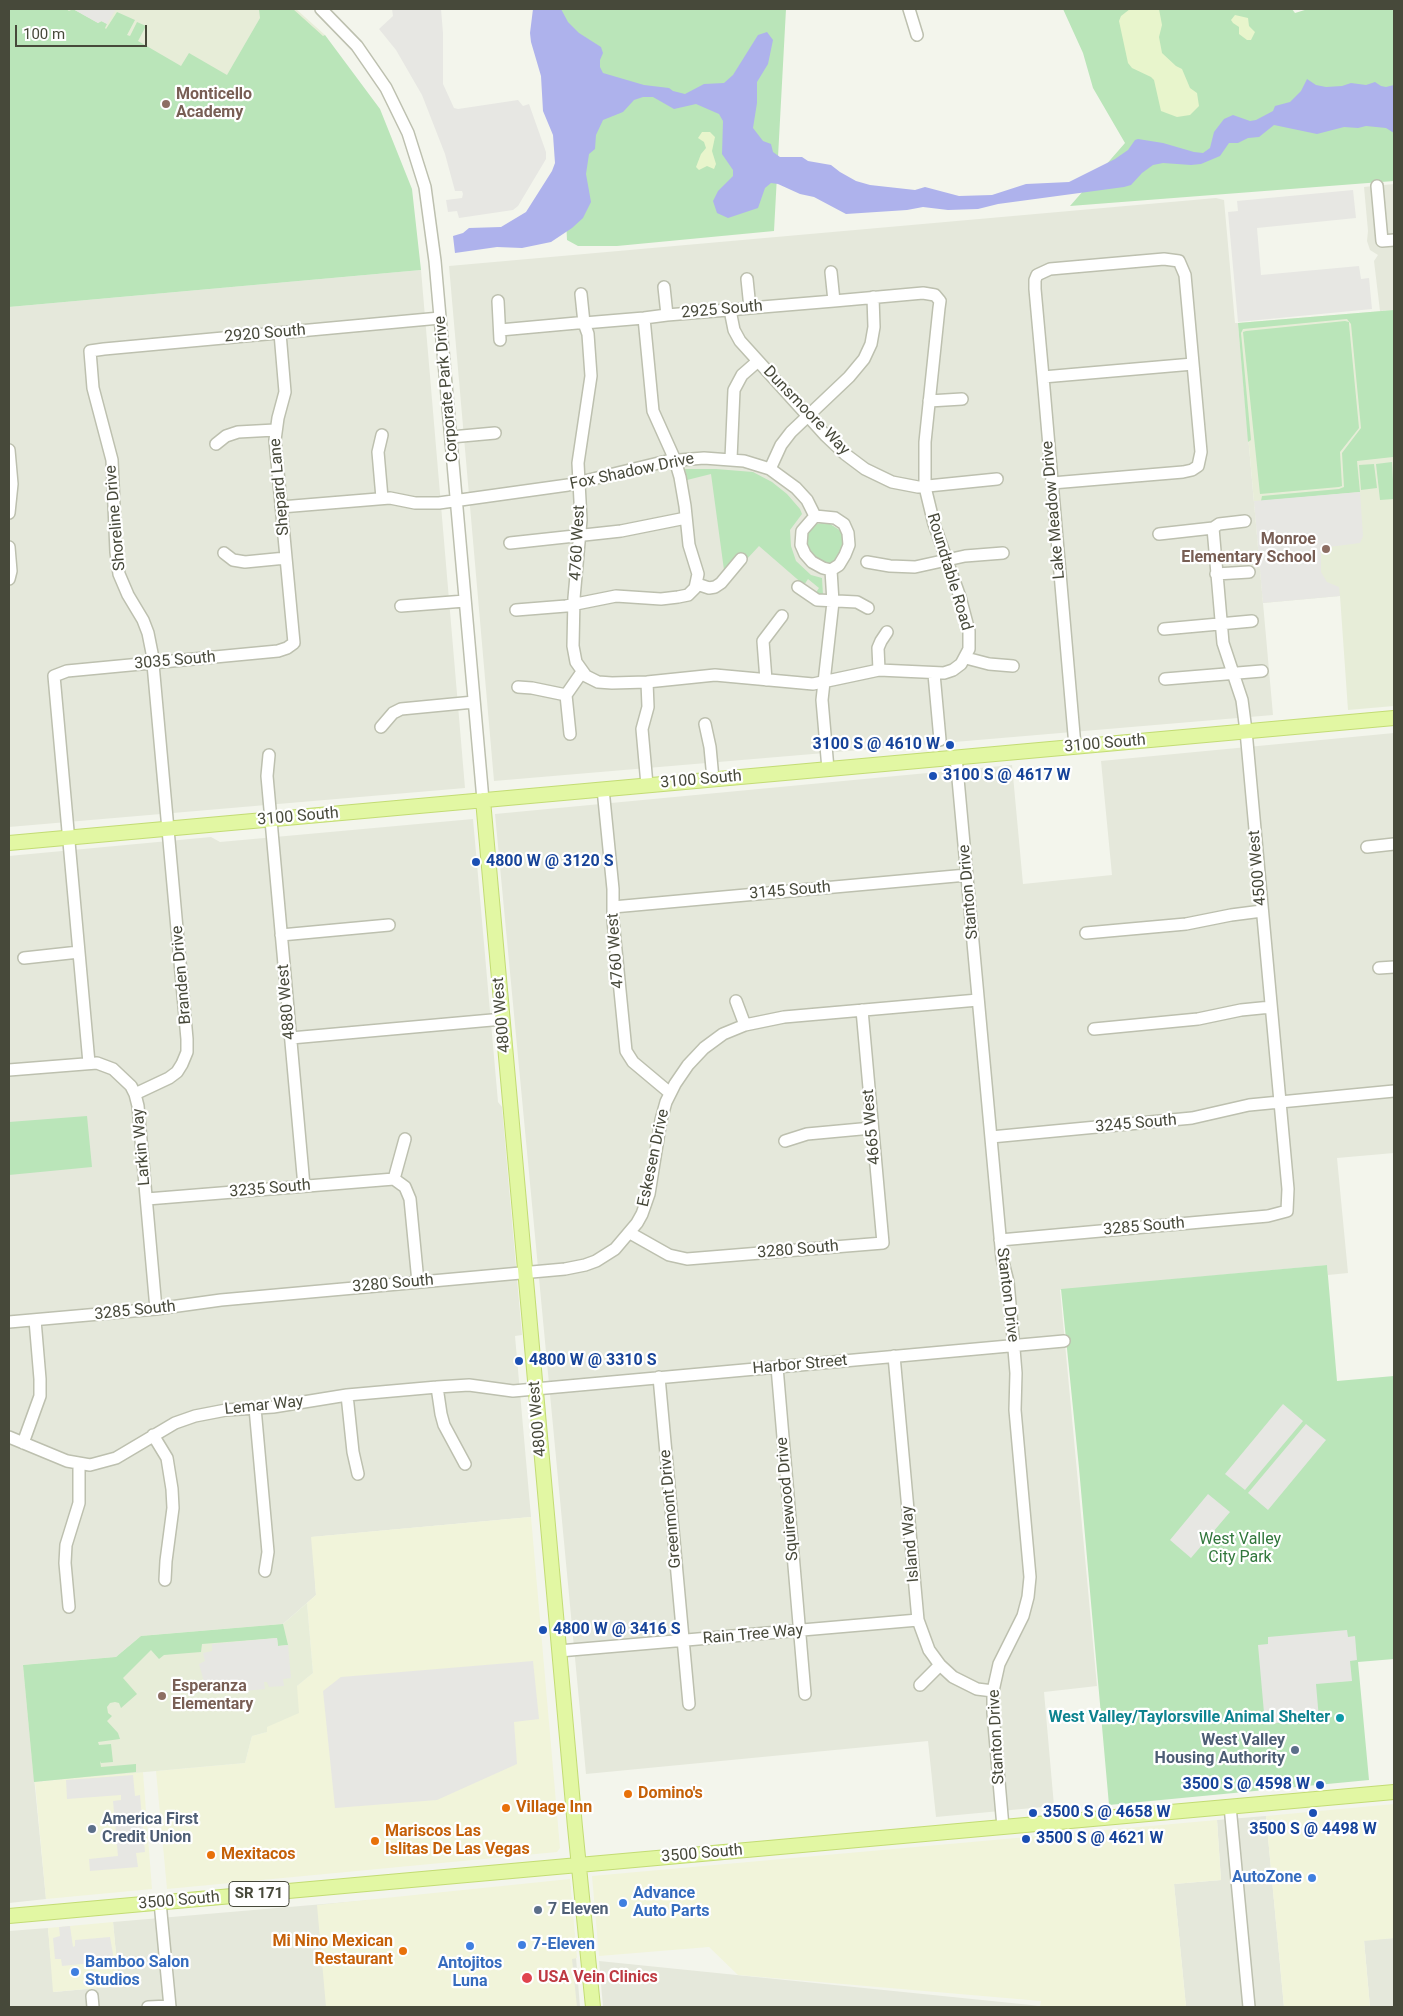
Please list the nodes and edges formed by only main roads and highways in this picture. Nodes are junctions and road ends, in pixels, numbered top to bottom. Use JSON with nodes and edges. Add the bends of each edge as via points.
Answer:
{"nodes":[{"id":1,"x":1394,"y":718,"type":"edge"},
{"id":2,"x":483,"y":800,"type":"junction"},
{"id":3,"x":9,"y":843,"type":"edge"},
{"id":4,"x":1394,"y":1792,"type":"edge"},
{"id":5,"x":578,"y":1865,"type":"junction"},
{"id":6,"x":9,"y":1916,"type":"edge"},
{"id":7,"x":592,"y":2007,"type":"edge"}],
"edges":[{"from":1,"to":2,"type":"main road","name":"3100 South"},
{"from":2,"to":3,"type":"main road","name":"3100 South"},
{"from":2,"to":5,"type":"main road","name":"4800 West"},
{"from":4,"to":5,"type":"main road","name":"3500 South","number":"SR 171"},
{"from":5,"to":6,"type":"main road","name":"3500 South","number":"SR 171"},
{"from":5,"to":7,"type":"main road","name":"4800 West"}]}
